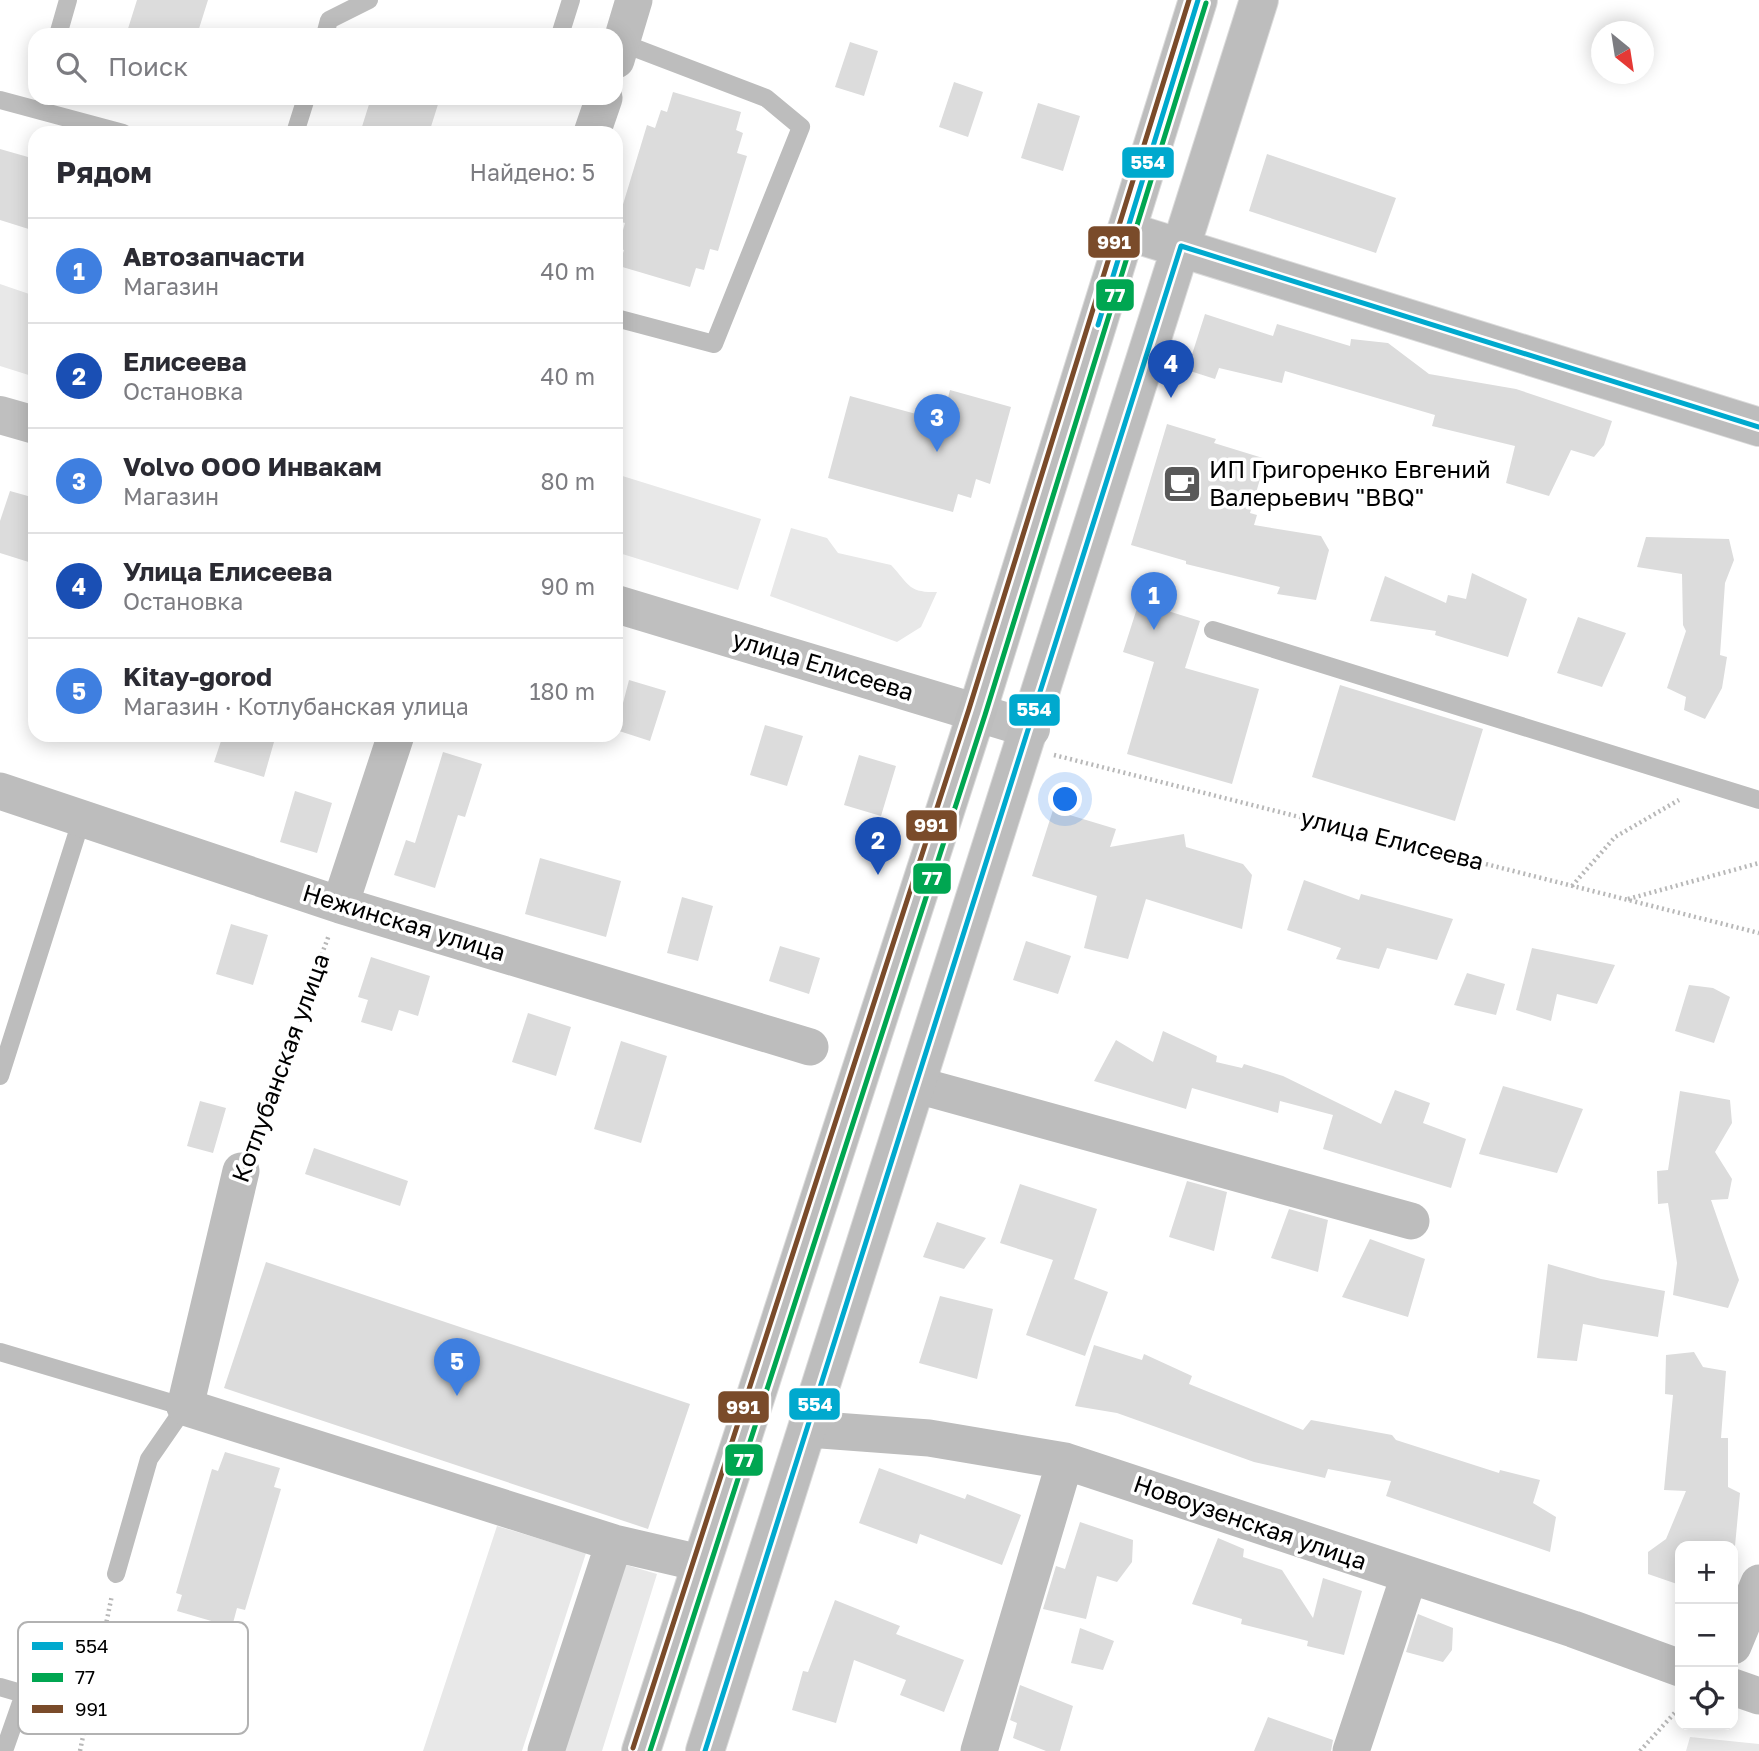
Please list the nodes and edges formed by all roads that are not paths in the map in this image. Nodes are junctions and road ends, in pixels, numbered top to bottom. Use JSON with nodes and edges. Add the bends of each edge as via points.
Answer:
{"nodes":[{"id":1,"x":68,"y":0,"type":"edge"},
{"id":2,"x":369,"y":0,"type":"edge"},
{"id":3,"x":571,"y":0,"type":"edge"},
{"id":4,"x":634,"y":0,"type":"edge"},
{"id":5,"x":1198,"y":0,"type":"edge"},
{"id":6,"x":1259,"y":0,"type":"edge"},
{"id":7,"x":60,"y":28,"type":"edge"},
{"id":8,"x":327,"y":28,"type":"edge"},
{"id":9,"x":562,"y":28,"type":"edge"},
{"id":10,"x":623,"y":37,"type":"edge"},
{"id":11,"x":623,"y":52,"type":"edge"},
{"id":12,"x":0,"y":100,"type":"edge"},
{"id":13,"x":28,"y":103,"type":"edge"},
{"id":14,"x":42,"y":105,"type":"edge"},
{"id":15,"x":304,"y":105,"type":"edge"},
{"id":16,"x":602,"y":105,"type":"edge"},
{"id":17,"x":103,"y":126,"type":"edge"},
{"id":18,"x":297,"y":126,"type":"edge"},
{"id":19,"x":594,"y":126,"type":"edge"},
{"id":20,"x":1126,"y":230,"type":"junction"},
{"id":21,"x":1181,"y":246,"type":"junction"},
{"id":22,"x":623,"y":320,"type":"edge"},
{"id":23,"x":0,"y":415,"type":"edge"},
{"id":24,"x":28,"y":423,"type":"edge"},
{"id":25,"x":1759,"y":428,"type":"edge"},
{"id":26,"x":623,"y":606,"type":"edge"},
{"id":27,"x":1213,"y":630,"type":"dead end"},
{"id":28,"x":977,"y":712,"type":"junction"},
{"id":29,"x":1028,"y":738,"type":"junction"},
{"id":30,"x":394,"y":742,"type":"edge"},
{"id":31,"x":0,"y":791,"type":"edge"},
{"id":32,"x":1759,"y":800,"type":"edge"},
{"id":33,"x":82,"y":818,"type":"junction"},
{"id":34,"x":340,"y":905,"type":"junction"},
{"id":35,"x":810,"y":1047,"type":"dead end"},
{"id":36,"x":0,"y":1076,"type":"edge"},
{"id":37,"x":917,"y":1085,"type":"junction"},
{"id":38,"x":241,"y":1171,"type":"road end"},
{"id":39,"x":1411,"y":1221,"type":"dead end"},
{"id":40,"x":0,"y":1352,"type":"edge"},
{"id":41,"x":186,"y":1407,"type":"junction"},
{"id":42,"x":808,"y":1429,"type":"junction"},
{"id":43,"x":1065,"y":1461,"type":"junction"},
{"id":44,"x":614,"y":1544,"type":"junction"},
{"id":45,"x":700,"y":1563,"type":"junction"},
{"id":46,"x":116,"y":1574,"type":"road end"},
{"id":47,"x":1409,"y":1576,"type":"junction"},
{"id":48,"x":1759,"y":1583,"type":"edge"},
{"id":49,"x":1738,"y":1634,"type":"edge"},
{"id":50,"x":1677,"y":1667,"type":"edge"},
{"id":51,"x":0,"y":1687,"type":"edge"},
{"id":52,"x":1738,"y":1689,"type":"edge"},
{"id":53,"x":18,"y":1692,"type":"edge"},
{"id":54,"x":1759,"y":1696,"type":"edge"},
{"id":55,"x":18,"y":1711,"type":"edge"},
{"id":56,"x":4,"y":1751,"type":"edge"},
{"id":57,"x":546,"y":1751,"type":"edge"},
{"id":58,"x":640,"y":1751,"type":"edge"},
{"id":59,"x":705,"y":1751,"type":"edge"},
{"id":60,"x":979,"y":1751,"type":"edge"},
{"id":61,"x":1351,"y":1751,"type":"edge"}],
"edges":[{"from":1,"to":7,"type":"lane"},
{"from":2,"to":8,"type":"lane","via":[[329,20]]},
{"from":3,"to":9,"type":"lane"},
{"from":4,"to":10,"type":"street"},
{"from":5,"to":20,"type":"highway"},
{"from":6,"to":21,"type":"highway"},
{"from":11,"to":22,"type":"lane","via":[[766,98],[801,127],[714,344]]},
{"from":12,"to":13,"type":"lane"},
{"from":14,"to":17,"type":"lane"},
{"from":15,"to":18,"type":"lane"},
{"from":16,"to":19,"type":"street"},
{"from":20,"to":21,"type":"highway"},
{"from":20,"to":28,"type":"highway"},
{"from":21,"to":25,"type":"highway"},
{"from":21,"to":29,"type":"highway"},
{"from":23,"to":24,"type":"street"},
{"from":26,"to":28,"type":"street","name":"улица Елисеева"},
{"from":27,"to":32,"type":"lane"},
{"from":28,"to":29,"type":"street","name":"улица Елисеева"},
{"from":28,"to":45,"type":"highway"},
{"from":29,"to":37,"type":"highway"},
{"from":30,"to":34,"type":"street"},
{"from":31,"to":33,"type":"street","name":"Нежинская улица"},
{"from":33,"to":34,"type":"street","name":"Нежинская улица"},
{"from":33,"to":36,"type":"lane"},
{"from":34,"to":35,"type":"street","name":"Нежинская улица"},
{"from":37,"to":39,"type":"street"},
{"from":37,"to":42,"type":"highway"},
{"from":38,"to":41,"type":"street","name":"Котлубанская улица"},
{"from":40,"to":41,"type":"lane"},
{"from":41,"to":44,"type":"street"},
{"from":41,"to":46,"type":"lane","via":[[149,1459]]},
{"from":42,"to":43,"type":"street","name":"Новоузенская улица","via":[[929,1438]]},
{"from":42,"to":59,"type":"highway"},
{"from":43,"to":47,"type":"street","name":"Новоузенская улица"},
{"from":43,"to":60,"type":"street"},
{"from":44,"to":45,"type":"street"},
{"from":44,"to":57,"type":"street"},
{"from":45,"to":58,"type":"highway"},
{"from":47,"to":50,"type":"street","name":"Новоузенская улица"},
{"from":47,"to":61,"type":"street"},
{"from":48,"to":49,"type":"street"},
{"from":51,"to":53,"type":"lane"},
{"from":52,"to":54,"type":"street"},
{"from":55,"to":56,"type":"lane"}]}
